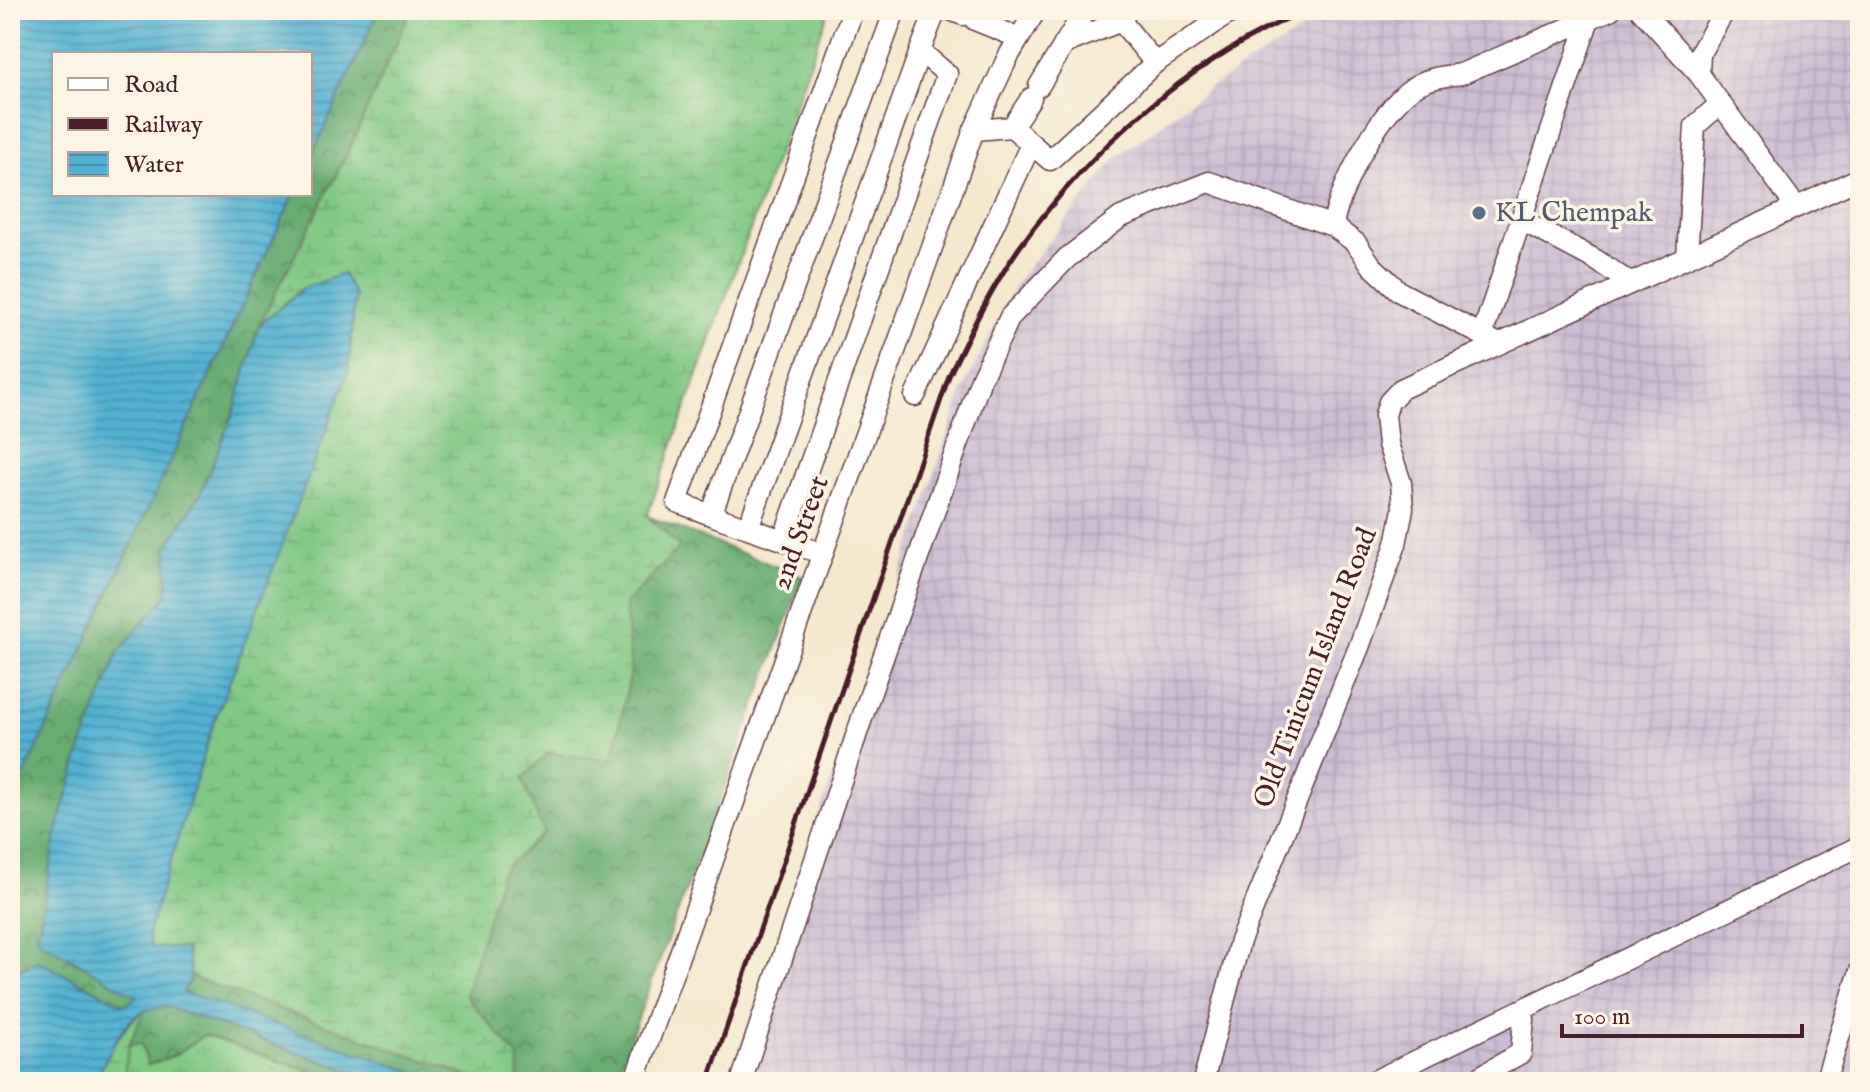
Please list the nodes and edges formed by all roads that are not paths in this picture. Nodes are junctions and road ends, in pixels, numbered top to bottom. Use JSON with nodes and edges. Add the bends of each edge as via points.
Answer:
{"nodes":[{"id":1,"x":853,"y":10,"type":"edge"},
{"id":2,"x":895,"y":10,"type":"edge"},
{"id":3,"x":936,"y":10,"type":"edge"},
{"id":4,"x":1036,"y":10,"type":"edge"},
{"id":5,"x":1085,"y":10,"type":"edge"},
{"id":6,"x":1234,"y":10,"type":"edge"},
{"id":7,"x":1610,"y":10,"type":"edge"},
{"id":8,"x":1641,"y":10,"type":"edge"},
{"id":9,"x":1725,"y":10,"type":"edge"},
{"id":10,"x":963,"y":15,"type":"edge"},
{"id":11,"x":1124,"y":16,"type":"edge"},
{"id":12,"x":1589,"y":19,"type":"junction"},
{"id":13,"x":1019,"y":38,"type":"junction"},
{"id":14,"x":1064,"y":44,"type":"junction"},
{"id":15,"x":920,"y":51,"type":"junction"},
{"id":16,"x":1155,"y":63,"type":"junction"},
{"id":17,"x":1699,"y":74,"type":"junction"},
{"id":18,"x":1722,"y":106,"type":"junction"},
{"id":19,"x":1012,"y":127,"type":"junction"},
{"id":20,"x":974,"y":130,"type":"junction"},
{"id":21,"x":1031,"y":144,"type":"junction"},
{"id":22,"x":1860,"y":178,"type":"edge"},
{"id":23,"x":1796,"y":207,"type":"junction"},
{"id":24,"x":1521,"y":220,"type":"junction"},
{"id":25,"x":1333,"y":226,"type":"junction"},
{"id":26,"x":1687,"y":257,"type":"junction"},
{"id":27,"x":1630,"y":283,"type":"junction"},
{"id":28,"x":1491,"y":339,"type":"junction"},
{"id":29,"x":915,"y":396,"type":"dead end"},
{"id":30,"x":711,"y":515,"type":"junction"},
{"id":31,"x":748,"y":528,"type":"junction"},
{"id":32,"x":783,"y":540,"type":"junction"},
{"id":33,"x":823,"y":554,"type":"junction"},
{"id":34,"x":1860,"y":846,"type":"edge"},
{"id":35,"x":1860,"y":971,"type":"edge"},
{"id":36,"x":1521,"y":1010,"type":"junction"},
{"id":37,"x":634,"y":1082,"type":"edge"},
{"id":38,"x":741,"y":1082,"type":"edge"},
{"id":39,"x":1203,"y":1082,"type":"edge"},
{"id":40,"x":1372,"y":1082,"type":"edge"},
{"id":41,"x":1479,"y":1082,"type":"edge"},
{"id":42,"x":1825,"y":1082,"type":"edge"}],
"edges":[{"from":1,"to":30,"type":"street","via":[[677,502]]},
{"from":2,"to":30,"type":"street"},
{"from":3,"to":15,"type":"street"},
{"from":4,"to":13,"type":"street","name":"2nd Street"},
{"from":5,"to":14,"type":"street"},
{"from":6,"to":16,"type":"street"},
{"from":7,"to":12,"type":"street"},
{"from":8,"to":17,"type":"street"},
{"from":9,"to":17,"type":"street","via":[[1700,53]]},
{"from":10,"to":13,"type":"street"},
{"from":11,"to":14,"type":"street"},
{"from":11,"to":16,"type":"street"},
{"from":12,"to":24,"type":"street"},
{"from":12,"to":25,"type":"street","via":[[1461,74],[1416,85],[1373,130],[1335,210]]},
{"from":13,"to":20,"type":"street","name":"2nd Street"},
{"from":14,"to":19,"type":"street"},
{"from":15,"to":31,"type":"street"},
{"from":15,"to":32,"type":"street","via":[[947,74]]},
{"from":16,"to":21,"type":"street","via":[[1050,160]]},
{"from":17,"to":18,"type":"street"},
{"from":18,"to":23,"type":"street"},
{"from":18,"to":26,"type":"street","via":[[1695,126]]},
{"from":19,"to":20,"type":"street"},
{"from":19,"to":21,"type":"street"},
{"from":20,"to":33,"type":"street","name":"2nd Street"},
{"from":21,"to":29,"type":"street"},
{"from":22,"to":23,"type":"street","name":"Old Tinicum Island Road"},
{"from":23,"to":26,"type":"street","name":"Old Tinicum Island Road"},
{"from":24,"to":27,"type":"street"},
{"from":24,"to":28,"type":"street"},
{"from":25,"to":28,"type":"street","via":[[1356,243],[1400,292]]},
{"from":25,"to":38,"type":"street","via":[[1209,182],[1121,217],[1067,258],[1010,317],[981,379]]},
{"from":26,"to":27,"type":"street","name":"Old Tinicum Island Road"},
{"from":27,"to":28,"type":"street","name":"Old Tinicum Island Road"},
{"from":28,"to":39,"type":"street","name":"Old Tinicum Island Road","via":[[1401,389],[1389,402],[1388,444],[1403,509],[1396,544],[1240,941]]},
{"from":30,"to":31,"type":"street"},
{"from":31,"to":32,"type":"street"},
{"from":32,"to":33,"type":"street"},
{"from":33,"to":37,"type":"street","name":"2nd Street"},
{"from":34,"to":36,"type":"street"},
{"from":35,"to":42,"type":"street"},
{"from":36,"to":40,"type":"street"},
{"from":36,"to":41,"type":"street","via":[[1521,1053]]}]}
